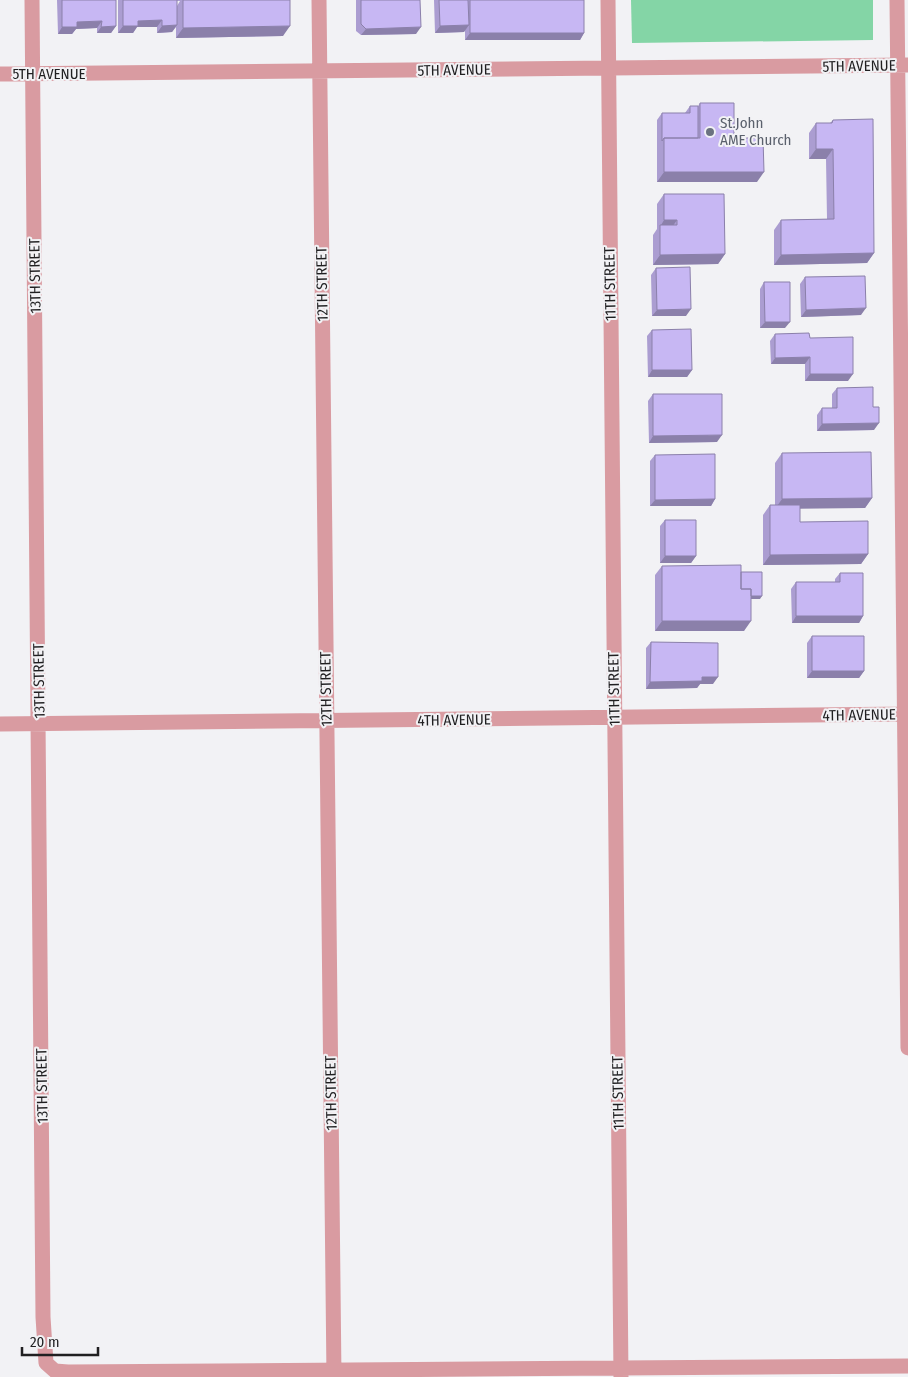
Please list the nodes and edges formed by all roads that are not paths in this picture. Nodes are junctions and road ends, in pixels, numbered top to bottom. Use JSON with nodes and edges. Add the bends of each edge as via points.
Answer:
{"nodes":[{"id":1,"x":32,"y":0,"type":"edge"},
{"id":2,"x":319,"y":0,"type":"edge"},
{"id":3,"x":608,"y":0,"type":"edge"},
{"id":4,"x":897,"y":0,"type":"edge"},
{"id":5,"x":903,"y":65,"type":"edge"},
{"id":6,"x":608,"y":68,"type":"junction"},
{"id":7,"x":320,"y":72,"type":"junction"},
{"id":8,"x":0,"y":74,"type":"edge"},
{"id":9,"x":33,"y":74,"type":"junction"},
{"id":10,"x":906,"y":714,"type":"edge"},
{"id":11,"x":614,"y":718,"type":"junction"},
{"id":12,"x":327,"y":722,"type":"junction"},
{"id":13,"x":0,"y":724,"type":"edge"},
{"id":14,"x":39,"y":724,"type":"junction"},
{"id":15,"x":908,"y":1048,"type":"edge"},
{"id":16,"x":908,"y":1366,"type":"edge"},
{"id":17,"x":621,"y":1373,"type":"edge"},
{"id":18,"x":334,"y":1374,"type":"edge"}],
"edges":[{"from":1,"to":9,"type":"street","name":"13TH STREET"},
{"from":2,"to":7,"type":"street","name":"12TH STREET"},
{"from":3,"to":6,"type":"street","name":"11TH STREET"},
{"from":4,"to":5,"type":"street"},
{"from":5,"to":6,"type":"street","name":"5TH AVENUE"},
{"from":5,"to":10,"type":"street"},
{"from":6,"to":7,"type":"street","name":"5TH AVENUE"},
{"from":6,"to":11,"type":"street","name":"11TH STREET"},
{"from":7,"to":9,"type":"street","name":"5TH AVENUE"},
{"from":7,"to":12,"type":"street","name":"12TH STREET"},
{"from":8,"to":9,"type":"street","name":"5TH AVENUE"},
{"from":9,"to":14,"type":"street","name":"13TH STREET"},
{"from":10,"to":11,"type":"street","name":"4TH AVENUE"},
{"from":10,"to":15,"type":"street"},
{"from":11,"to":12,"type":"street","name":"4TH AVENUE"},
{"from":11,"to":17,"type":"street","name":"11TH STREET"},
{"from":12,"to":14,"type":"street","name":"4TH AVENUE"},
{"from":12,"to":18,"type":"street","name":"12TH STREET"},
{"from":13,"to":14,"type":"street","name":"4TH AVENUE"},
{"from":14,"to":18,"type":"street","name":"13TH STREET","via":[[46,1363],[55,1371],[68,1372]]},
{"from":16,"to":17,"type":"street"},
{"from":17,"to":18,"type":"street"}]}
